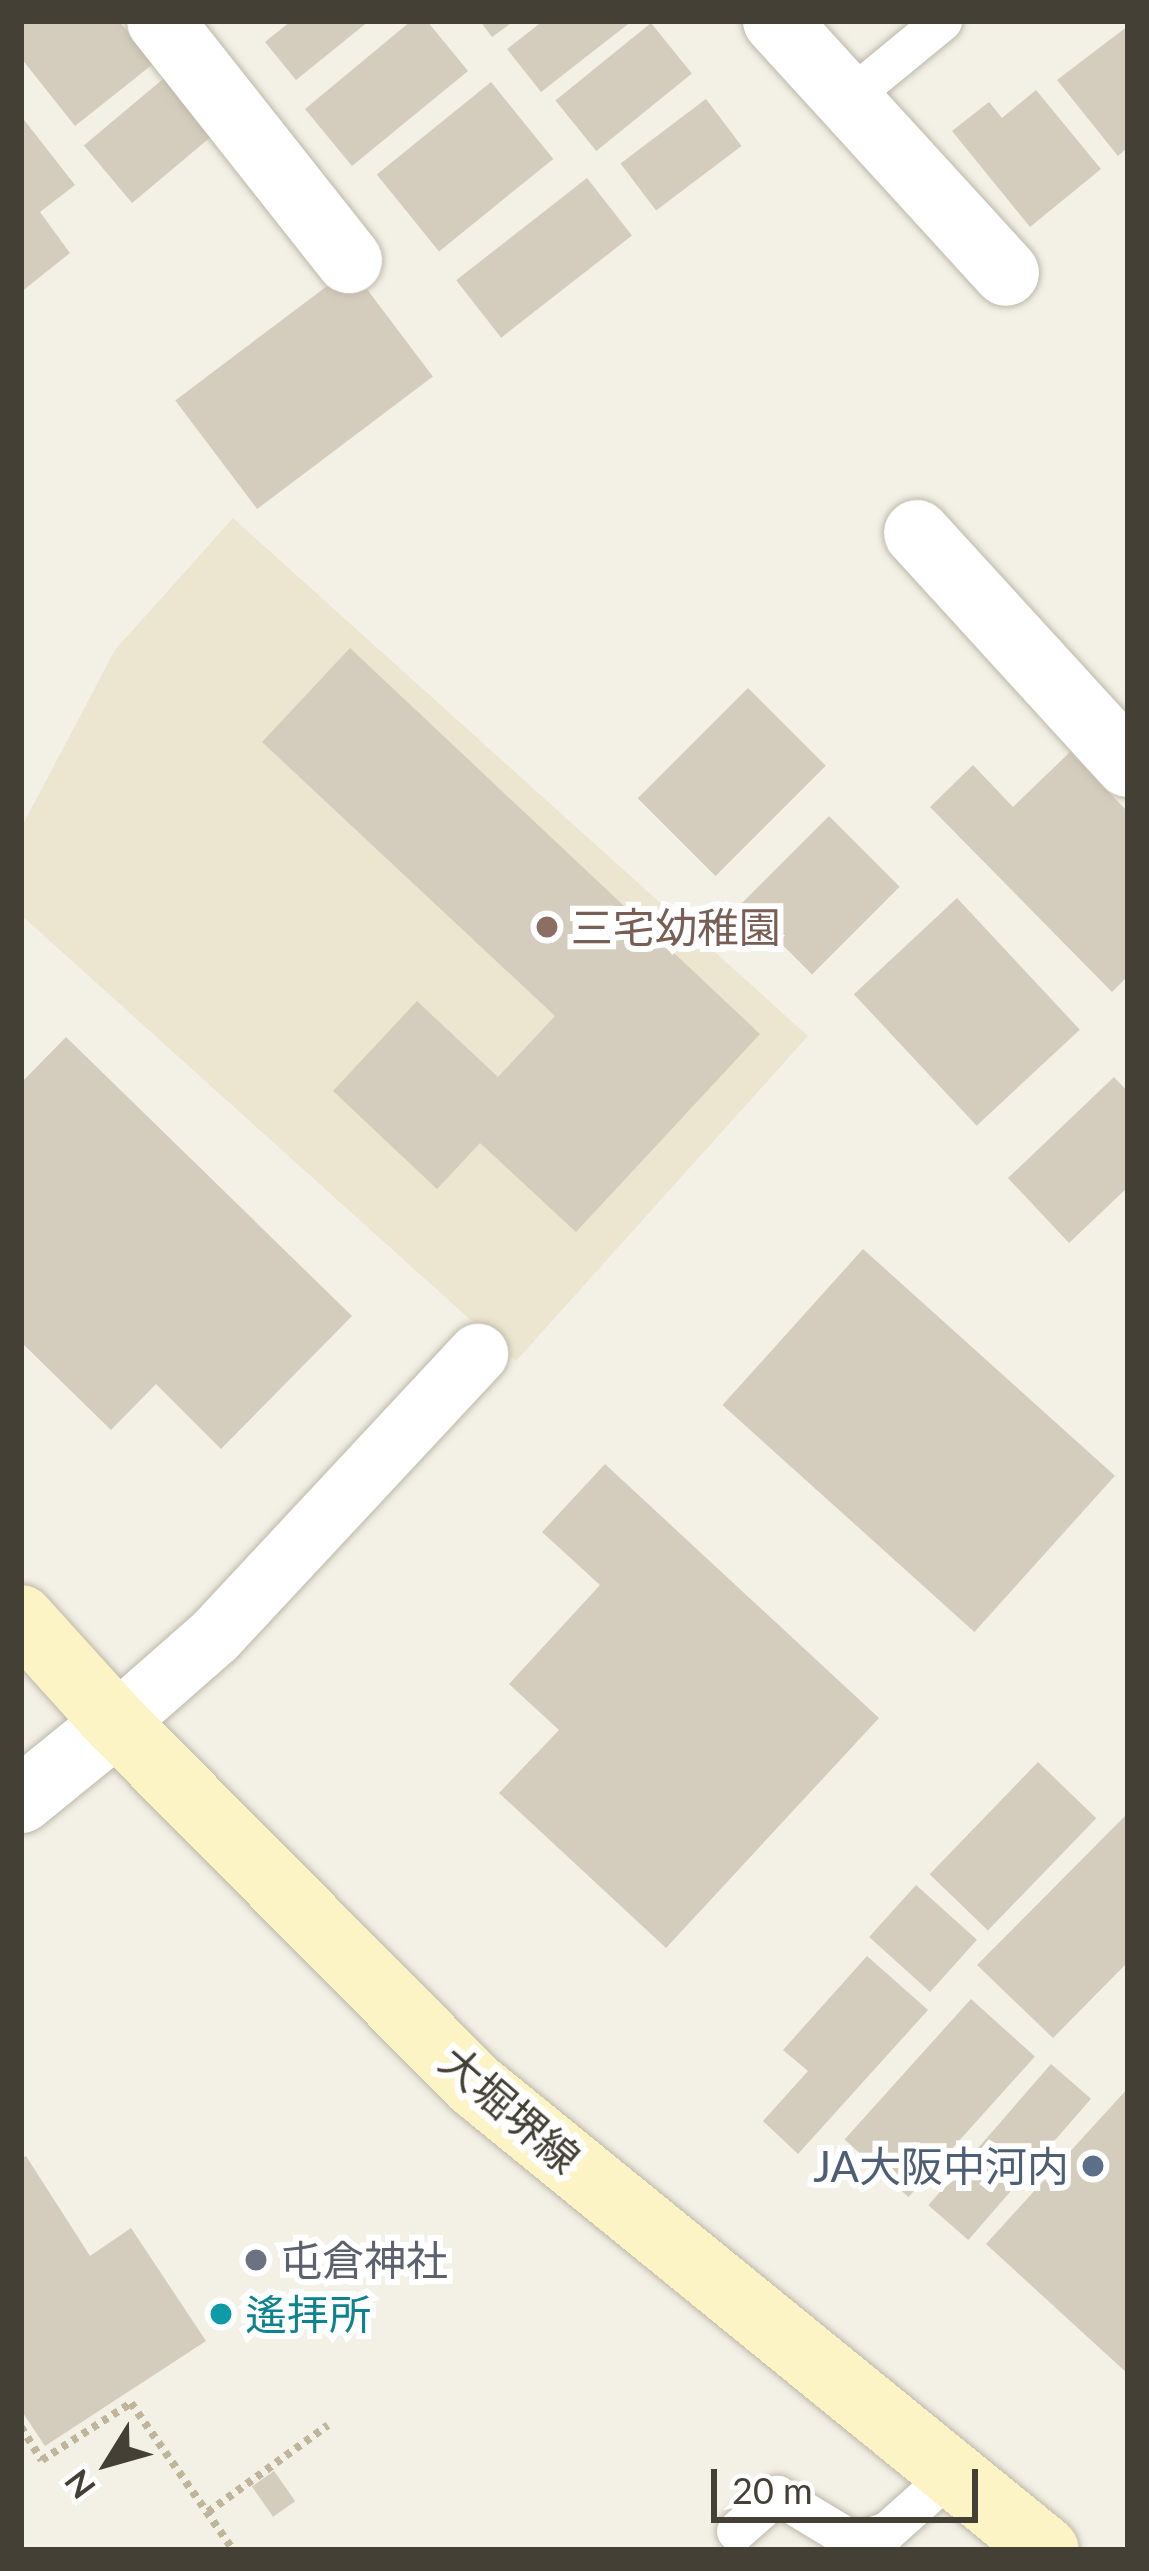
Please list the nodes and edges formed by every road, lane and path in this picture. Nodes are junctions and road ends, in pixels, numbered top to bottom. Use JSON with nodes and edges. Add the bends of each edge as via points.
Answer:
{"nodes":[{"id":1,"x":160,"y":21,"type":"edge"},
{"id":2,"x":776,"y":21,"type":"edge"},
{"id":3,"x":942,"y":21,"type":"edge"},
{"id":4,"x":847,"y":99,"type":"junction"},
{"id":5,"x":349,"y":260,"type":"dead end"},
{"id":6,"x":1006,"y":273,"type":"dead end"},
{"id":7,"x":917,"y":533,"type":"dead end"},
{"id":8,"x":1128,"y":764,"type":"edge"},
{"id":9,"x":478,"y":1354,"type":"dead end"},
{"id":10,"x":21,"y":1618,"type":"edge"},
{"id":11,"x":116,"y":1724,"type":"junction"},
{"id":12,"x":21,"y":1801,"type":"edge"},
{"id":13,"x":328,"y":2426,"type":"dead end"},
{"id":14,"x":21,"y":2427,"type":"edge"},
{"id":15,"x":952,"y":2474,"type":"junction"},
{"id":16,"x":207,"y":2512,"type":"junction"},
{"id":17,"x":736,"y":2531,"type":"dead end"},
{"id":18,"x":233,"y":2550,"type":"edge"},
{"id":19,"x":1046,"y":2550,"type":"edge"}],
"edges":[{"from":1,"to":5,"type":"street"},
{"from":2,"to":4,"type":"street"},
{"from":3,"to":4,"type":"lane"},
{"from":4,"to":6,"type":"street"},
{"from":7,"to":8,"type":"street"},
{"from":9,"to":11,"type":"street","via":[[214,1636]]},
{"from":10,"to":11,"type":"main road","name":"大堀堺線"},
{"from":11,"to":12,"type":"street"},
{"from":11,"to":15,"type":"main road","name":"大堀堺線","via":[[475,2084]]},
{"from":13,"to":16,"type":"path"},
{"from":14,"to":16,"type":"path","via":[[42,2459],[131,2403]]},
{"from":15,"to":17,"type":"lane","via":[[887,2530],[855,2542],[777,2494]]},
{"from":15,"to":19,"type":"main road","name":"大堀堺線"},
{"from":16,"to":18,"type":"path"}]}
